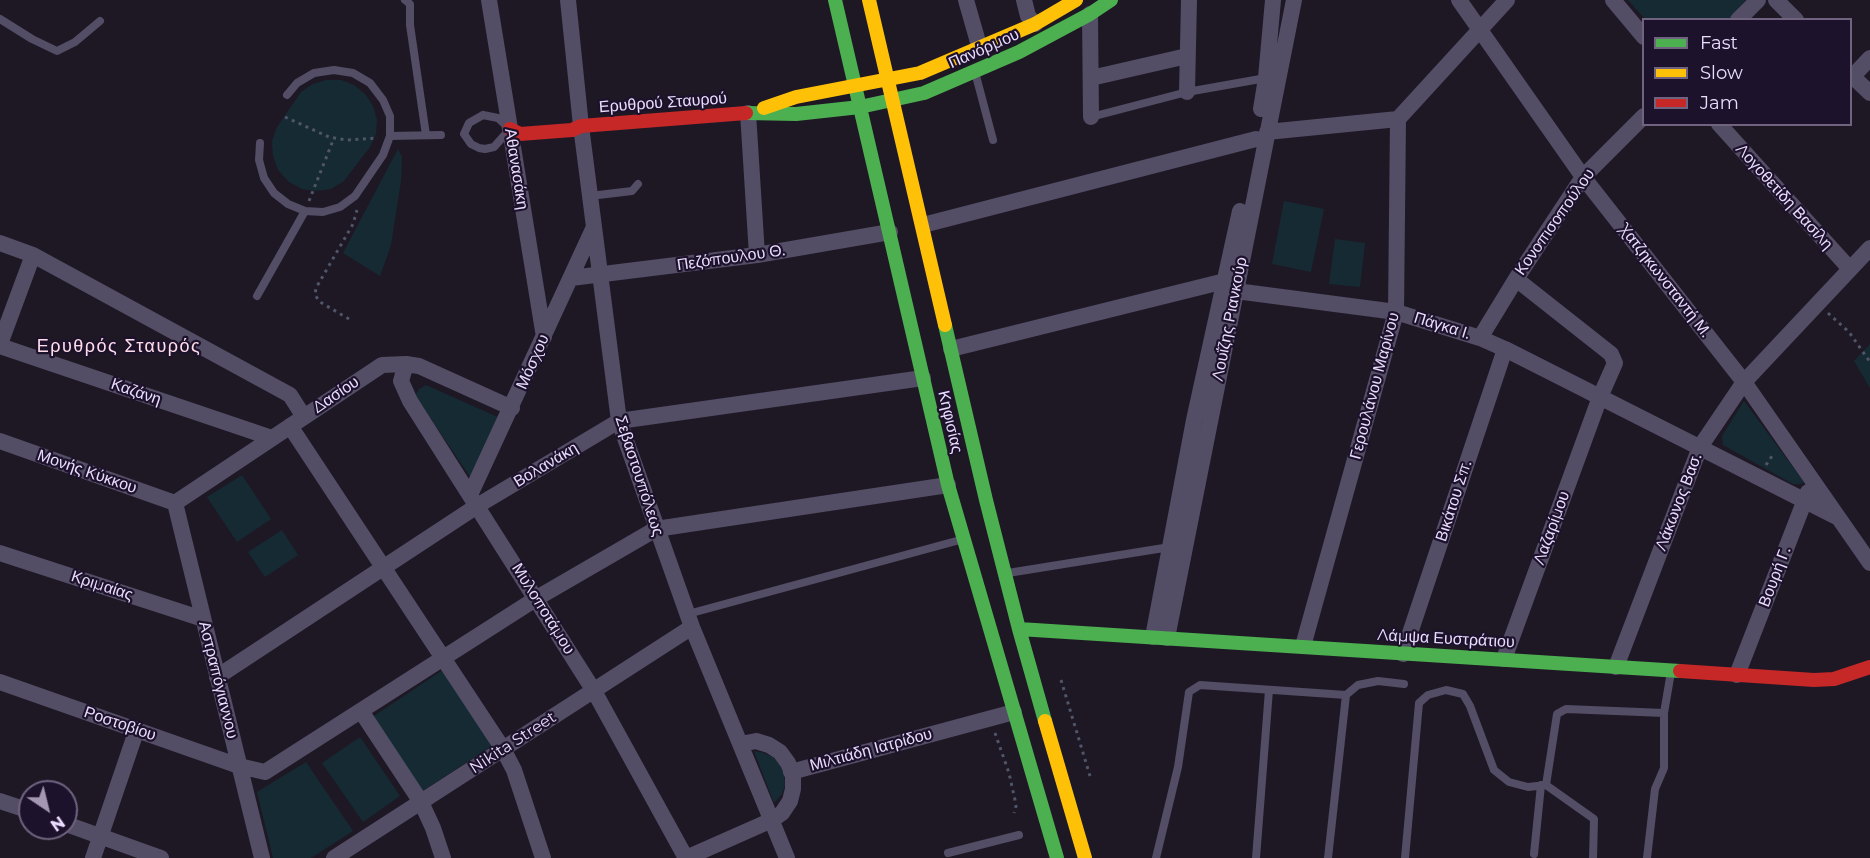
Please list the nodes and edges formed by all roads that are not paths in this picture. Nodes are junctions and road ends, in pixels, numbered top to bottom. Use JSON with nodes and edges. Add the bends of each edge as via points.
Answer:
{"nodes":[{"id":1,"x":405,"y":0,"type":"edge"},
{"id":2,"x":489,"y":0,"type":"edge"},
{"id":3,"x":568,"y":0,"type":"edge"},
{"id":4,"x":835,"y":0,"type":"edge"},
{"id":5,"x":869,"y":0,"type":"edge"},
{"id":6,"x":966,"y":0,"type":"edge"},
{"id":7,"x":1024,"y":0,"type":"edge"},
{"id":8,"x":1076,"y":0,"type":"edge"},
{"id":9,"x":1111,"y":0,"type":"edge"},
{"id":10,"x":1189,"y":0,"type":"edge"},
{"id":11,"x":1273,"y":0,"type":"edge"},
{"id":12,"x":1294,"y":0,"type":"edge"},
{"id":13,"x":1459,"y":0,"type":"edge"},
{"id":14,"x":1508,"y":0,"type":"edge"},
{"id":15,"x":1613,"y":0,"type":"edge"},
{"id":16,"x":1758,"y":0,"type":"edge"},
{"id":17,"x":1776,"y":0,"type":"edge"},
{"id":18,"x":1090,"y":14,"type":"junction"},
{"id":19,"x":1740,"y":18,"type":"edge"},
{"id":20,"x":1794,"y":18,"type":"edge"},
{"id":21,"x":0,"y":19,"type":"edge"},
{"id":22,"x":100,"y":21,"type":"dead end"},
{"id":23,"x":1035,"y":24,"type":"junction"},
{"id":24,"x":1480,"y":30,"type":"junction"},
{"id":25,"x":1642,"y":35,"type":"edge"},
{"id":26,"x":980,"y":49,"type":"junction"},
{"id":27,"x":1187,"y":56,"type":"junction"},
{"id":28,"x":1870,"y":58,"type":"edge"},
{"id":29,"x":975,"y":71,"type":"junction"},
{"id":30,"x":1852,"y":75,"type":"edge"},
{"id":31,"x":1091,"y":78,"type":"junction"},
{"id":32,"x":1266,"y":78,"type":"junction"},
{"id":33,"x":889,"y":80,"type":"junction"},
{"id":34,"x":856,"y":87,"type":"junction"},
{"id":35,"x":1187,"y":92,"type":"junction"},
{"id":36,"x":1870,"y":93,"type":"edge"},
{"id":37,"x":287,"y":95,"type":"dead end"},
{"id":38,"x":894,"y":100,"type":"junction"},
{"id":39,"x":861,"y":107,"type":"junction"},
{"id":40,"x":748,"y":113,"type":"junction"},
{"id":41,"x":1091,"y":117,"type":"joint"},
{"id":42,"x":1642,"y":118,"type":"edge"},
{"id":43,"x":1398,"y":119,"type":"junction"},
{"id":44,"x":580,"y":126,"type":"junction"},
{"id":45,"x":1721,"y":126,"type":"edge"},
{"id":46,"x":510,"y":129,"type":"junction"},
{"id":47,"x":426,"y":135,"type":"junction"},
{"id":48,"x":441,"y":135,"type":"dead end"},
{"id":49,"x":1261,"y":135,"type":"junction"},
{"id":50,"x":390,"y":136,"type":"junction"},
{"id":51,"x":993,"y":140,"type":"dead end"},
{"id":52,"x":260,"y":143,"type":"dead end"},
{"id":53,"x":1583,"y":177,"type":"junction"},
{"id":54,"x":638,"y":183,"type":"dead end"},
{"id":55,"x":590,"y":196,"type":"junction"},
{"id":56,"x":305,"y":211,"type":"junction"},
{"id":57,"x":922,"y":225,"type":"junction"},
{"id":58,"x":594,"y":228,"type":"junction"},
{"id":59,"x":890,"y":232,"type":"junction"},
{"id":60,"x":0,"y":243,"type":"edge"},
{"id":61,"x":1870,"y":248,"type":"edge"},
{"id":62,"x":33,"y":255,"type":"junction"},
{"id":63,"x":757,"y":255,"type":"junction"},
{"id":64,"x":1850,"y":269,"type":"junction"},
{"id":65,"x":600,"y":274,"type":"junction"},
{"id":66,"x":571,"y":278,"type":"junction"},
{"id":67,"x":1516,"y":279,"type":"junction"},
{"id":68,"x":1231,"y":286,"type":"junction"},
{"id":69,"x":257,"y":296,"type":"dead end"},
{"id":70,"x":1396,"y":312,"type":"junction"},
{"id":71,"x":544,"y":337,"type":"junction"},
{"id":72,"x":1480,"y":338,"type":"junction"},
{"id":73,"x":0,"y":345,"type":"edge"},
{"id":74,"x":951,"y":349,"type":"junction"},
{"id":75,"x":1505,"y":349,"type":"junction"},
{"id":76,"x":405,"y":364,"type":"junction"},
{"id":77,"x":923,"y":378,"type":"junction"},
{"id":78,"x":1744,"y":382,"type":"junction"},
{"id":79,"x":1600,"y":397,"type":"junction"},
{"id":80,"x":512,"y":408,"type":"junction"},
{"id":81,"x":304,"y":417,"type":"junction"},
{"id":82,"x":619,"y":421,"type":"junction"},
{"id":83,"x":290,"y":426,"type":"junction"},
{"id":84,"x":272,"y":438,"type":"junction"},
{"id":85,"x":0,"y":441,"type":"edge"},
{"id":86,"x":1700,"y":447,"type":"junction"},
{"id":87,"x":1812,"y":480,"type":"junction"},
{"id":88,"x":948,"y":485,"type":"junction"},
{"id":89,"x":474,"y":500,"type":"junction"},
{"id":90,"x":1804,"y":500,"type":"junction"},
{"id":91,"x":175,"y":503,"type":"junction"},
{"id":92,"x":1839,"y":517,"type":"junction"},
{"id":93,"x":656,"y":529,"type":"junction"},
{"id":94,"x":964,"y":539,"type":"junction"},
{"id":95,"x":1170,"y":547,"type":"junction"},
{"id":96,"x":0,"y":553,"type":"edge"},
{"id":97,"x":1870,"y":563,"type":"edge"},
{"id":98,"x":383,"y":568,"type":"junction"},
{"id":99,"x":1005,"y":573,"type":"junction"},
{"id":100,"x":537,"y":598,"type":"junction"},
{"id":101,"x":203,"y":619,"type":"junction"},
{"id":102,"x":690,"y":620,"type":"junction"},
{"id":103,"x":1019,"y":629,"type":"junction"},
{"id":104,"x":1160,"y":637,"type":"junction"},
{"id":105,"x":1303,"y":646,"type":"junction"},
{"id":106,"x":1403,"y":654,"type":"junction"},
{"id":107,"x":442,"y":658,"type":"junction"},
{"id":108,"x":1504,"y":659,"type":"junction"},
{"id":109,"x":1616,"y":667,"type":"junction"},
{"id":110,"x":1870,"y":667,"type":"edge"},
{"id":111,"x":1671,"y":671,"type":"junction"},
{"id":112,"x":1737,"y":675,"type":"junction"},
{"id":113,"x":217,"y":677,"type":"junction"},
{"id":114,"x":0,"y":682,"type":"edge"},
{"id":115,"x":1404,"y":684,"type":"dead end"},
{"id":116,"x":1269,"y":690,"type":"junction"},
{"id":117,"x":594,"y":691,"type":"junction"},
{"id":118,"x":1346,"y":696,"type":"junction"},
{"id":119,"x":361,"y":711,"type":"junction"},
{"id":120,"x":1014,"y":712,"type":"junction"},
{"id":121,"x":1664,"y":713,"type":"junction"},
{"id":122,"x":137,"y":729,"type":"junction"},
{"id":123,"x":741,"y":744,"type":"junction"},
{"id":124,"x":503,"y":749,"type":"junction"},
{"id":125,"x":239,"y":766,"type":"junction"},
{"id":126,"x":792,"y":772,"type":"junction"},
{"id":127,"x":1543,"y":785,"type":"junction"},
{"id":128,"x":0,"y":801,"type":"edge"},
{"id":129,"x":421,"y":802,"type":"junction"},
{"id":130,"x":18,"y":807,"type":"edge"},
{"id":131,"x":772,"y":820,"type":"junction"},
{"id":132,"x":78,"y":828,"type":"edge"},
{"id":133,"x":1019,"y":835,"type":"dead end"},
{"id":134,"x":100,"y":836,"type":"junction"},
{"id":135,"x":1079,"y":839,"type":"junction"},
{"id":136,"x":351,"y":853,"type":"edge"},
{"id":137,"x":948,"y":853,"type":"dead end"},
{"id":138,"x":1055,"y":854,"type":"edge"},
{"id":139,"x":1534,"y":854,"type":"dead end"},
{"id":140,"x":93,"y":858,"type":"edge"},
{"id":141,"x":161,"y":858,"type":"edge"},
{"id":142,"x":262,"y":858,"type":"edge"},
{"id":143,"x":334,"y":858,"type":"edge"},
{"id":144,"x":443,"y":858,"type":"edge"},
{"id":145,"x":543,"y":858,"type":"edge"},
{"id":146,"x":686,"y":858,"type":"edge"},
{"id":147,"x":787,"y":858,"type":"edge"},
{"id":148,"x":1085,"y":858,"type":"edge"},
{"id":149,"x":1092,"y":858,"type":"edge"},
{"id":150,"x":1156,"y":858,"type":"edge"},
{"id":151,"x":1257,"y":858,"type":"edge"},
{"id":152,"x":1328,"y":858,"type":"edge"},
{"id":153,"x":1405,"y":858,"type":"edge"},
{"id":154,"x":1593,"y":858,"type":"edge"},
{"id":155,"x":1647,"y":858,"type":"edge"}],
"edges":[{"from":1,"to":47,"type":"lane","via":[[410,4]]},
{"from":2,"to":46,"type":"street","name":"Αθανασάκη"},
{"from":3,"to":44,"type":"street","name":"Σεβαστουπόλεως"},
{"from":4,"to":34,"type":"street","name":"Κηφισίας"},
{"from":5,"to":33,"type":"street","name":"Κηφισίας"},
{"from":6,"to":26,"type":"street"},
{"from":7,"to":23,"type":"street","via":[[1028,16]]},
{"from":8,"to":23,"type":"street","name":"Πανόρμου"},
{"from":9,"to":18,"type":"street","name":"Πανόρμου"},
{"from":10,"to":27,"type":"street"},
{"from":11,"to":32,"type":"street","name":"Λουΐζης Ριανκούρ"},
{"from":12,"to":49,"type":"street","name":"Λουΐζης Ριανκούρ"},
{"from":13,"to":24,"type":"street","name":"Χατζηκωνσταντή Μ."},
{"from":14,"to":24,"type":"street"},
{"from":15,"to":25,"type":"street"},
{"from":16,"to":19,"type":"street"},
{"from":17,"to":20,"type":"street"},
{"from":18,"to":29,"type":"street","name":"Πανόρμου"},
{"from":18,"to":31,"type":"street"},
{"from":21,"to":22,"type":"lane","via":[[57,51]]},
{"from":23,"to":26,"type":"street","name":"Πανόρμου"},
{"from":24,"to":43,"type":"street"},
{"from":24,"to":53,"type":"street","name":"Χατζηκωνσταντή Μ."},
{"from":26,"to":33,"type":"street","name":"Πανόρμου","via":[[920,73]]},
{"from":27,"to":31,"type":"street"},
{"from":27,"to":35,"type":"street"},
{"from":28,"to":30,"type":"street"},
{"from":29,"to":38,"type":"street","name":"Πανόρμου","via":[[924,93]]},
{"from":29,"to":51,"type":"lane"},
{"from":30,"to":36,"type":"street"},
{"from":31,"to":41,"type":"street"},
{"from":32,"to":35,"type":"lane"},
{"from":32,"to":49,"type":"street","name":"Λουΐζης Ριανκούρ"},
{"from":33,"to":34,"type":"street","name":"Πανόρμου"},
{"from":33,"to":38,"type":"street","name":"Κηφισίας"},
{"from":34,"to":39,"type":"street","name":"Κηφισίας"},
{"from":34,"to":40,"type":"street","name":"Ερυθρού Σταυρού","via":[[796,97]]},
{"from":35,"to":41,"type":"lane"},
{"from":37,"to":50,"type":"lane","via":[[297,83],[314,74],[333,70],[353,73],[370,83],[383,100],[390,116]]},
{"from":38,"to":39,"type":"street","name":"Πανόρμου"},
{"from":38,"to":57,"type":"street","name":"Κηφισίας"},
{"from":39,"to":40,"type":"street","name":"Ερυθρού Σταυρού","via":[[796,114]]},
{"from":39,"to":59,"type":"street","name":"Κηφισίας"},
{"from":40,"to":44,"type":"street","name":"Ερυθρού Σταυρού"},
{"from":40,"to":63,"type":"street"},
{"from":42,"to":53,"type":"street","name":"Κονοπισοπούλου"},
{"from":43,"to":49,"type":"street"},
{"from":43,"to":70,"type":"street","name":"Γερουλάνου Μαρίνου"},
{"from":44,"to":46,"type":"street","name":"Ερυθρού Σταυρού","via":[[570,122]]},
{"from":44,"to":55,"type":"street","name":"Σεβαστουπόλεως"},
{"from":45,"to":64,"type":"street","name":"Λογοθετίδη Βασίλη"},
{"from":46,"to":46,"type":"lane","via":[[494,147],[485,149],[471,144],[461,134],[469,123],[483,115],[498,118]]},
{"from":46,"to":71,"type":"street","name":"Αθανασάκη"},
{"from":47,"to":48,"type":"lane"},
{"from":47,"to":50,"type":"lane"},
{"from":49,"to":57,"type":"street"},
{"from":49,"to":68,"type":"street","name":"Λουΐζης Ριανκούρ"},
{"from":50,"to":56,"type":"lane","via":[[383,155],[355,196],[340,207],[323,212]]},
{"from":52,"to":56,"type":"lane","via":[[264,178],[274,193]]},
{"from":53,"to":67,"type":"street","name":"Κονοπισοπούλου"},
{"from":53,"to":78,"type":"street","name":"Χατζηκωνσταντή Μ."},
{"from":54,"to":55,"type":"lane","via":[[632,191]]},
{"from":55,"to":58,"type":"street","name":"Σεβαστουπόλεως"},
{"from":56,"to":69,"type":"lane"},
{"from":57,"to":74,"type":"street","name":"Κηφισίας"},
{"from":58,"to":65,"type":"street","name":"Σεβαστουπόλεως"},
{"from":58,"to":66,"type":"street","name":"Μόσχου"},
{"from":59,"to":63,"type":"street","name":"Πεζόπουλου Θ."},
{"from":59,"to":77,"type":"street","name":"Κηφισίας"},
{"from":60,"to":62,"type":"street"},
{"from":61,"to":64,"type":"street","name":"Λάκωνος Βασ."},
{"from":62,"to":73,"type":"street"},
{"from":62,"to":81,"type":"street","via":[[290,396]]},
{"from":63,"to":65,"type":"street","name":"Πεζόπουλου Θ."},
{"from":64,"to":78,"type":"street","name":"Λάκωνος Βασ."},
{"from":65,"to":66,"type":"street","name":"Πεζόπουλου Θ."},
{"from":65,"to":82,"type":"street","name":"Σεβαστουπόλεως"},
{"from":66,"to":71,"type":"street","name":"Μόσχου"},
{"from":67,"to":72,"type":"street","name":"Κονοπισοπούλου"},
{"from":67,"to":79,"type":"street","via":[[1611,354],[1615,363]]},
{"from":68,"to":70,"type":"street","name":"Πάγκα Ι."},
{"from":68,"to":74,"type":"street","name":"Πάγκα Ι."},
{"from":68,"to":95,"type":"street","name":"Λουΐζης Ριανκούρ","via":[[1194,420]]},
{"from":68,"to":104,"type":"street","name":"Λουΐζης Ριανκούρ"},
{"from":70,"to":72,"type":"street","name":"Πάγκα Ι."},
{"from":70,"to":105,"type":"street","name":"Γερουλάνου Μαρίνου"},
{"from":71,"to":80,"type":"street","name":"Μόσχου"},
{"from":72,"to":75,"type":"street","name":"Πάγκα Ι."},
{"from":73,"to":84,"type":"street","name":"Καζάνη"},
{"from":74,"to":99,"type":"street","name":"Κηφισίας"},
{"from":75,"to":79,"type":"street","name":"Πάγκα Ι."},
{"from":75,"to":106,"type":"street","name":"Βικάτου Σπ."},
{"from":76,"to":80,"type":"street","name":"Δασίου","via":[[418,366]]},
{"from":76,"to":81,"type":"street","name":"Δασίου","via":[[382,365]]},
{"from":76,"to":89,"type":"street","name":"Μυλοποτάμου","via":[[401,381],[410,401]]},
{"from":77,"to":82,"type":"street","name":"Βολανάκη"},
{"from":77,"to":88,"type":"street","name":"Κηφισίας"},
{"from":78,"to":86,"type":"street","name":"Λάκωνος Βασ."},
{"from":78,"to":87,"type":"street","name":"Χατζηκωνσταντή Μ."},
{"from":79,"to":86,"type":"street","name":"Πάγκα Ι."},
{"from":79,"to":108,"type":"street","name":"Λαζαρίμου"},
{"from":80,"to":89,"type":"street","name":"Μόσχου"},
{"from":81,"to":83,"type":"street","name":"Δασίου"},
{"from":82,"to":89,"type":"street","name":"Βολανάκη"},
{"from":82,"to":93,"type":"street","name":"Σεβαστουπόλεως"},
{"from":83,"to":84,"type":"street","name":"Δασίου"},
{"from":83,"to":98,"type":"street"},
{"from":84,"to":91,"type":"street","name":"Δασίου"},
{"from":85,"to":91,"type":"street","name":"Μονής Κύκκου"},
{"from":86,"to":90,"type":"street","name":"Πάγκα Ι."},
{"from":86,"to":109,"type":"street","name":"Λάκωνος Βασ."},
{"from":87,"to":90,"type":"street","name":"Βουρή Γ."},
{"from":87,"to":92,"type":"street","name":"Χατζηκωνσταντή Μ."},
{"from":88,"to":93,"type":"street"},
{"from":88,"to":94,"type":"street","name":"Κηφισίας"},
{"from":89,"to":98,"type":"street","name":"Βολανάκη"},
{"from":89,"to":100,"type":"street","name":"Μυλοποτάμου"},
{"from":90,"to":92,"type":"street","name":"Πάγκα Ι."},
{"from":90,"to":112,"type":"street","name":"Βουρή Γ."},
{"from":91,"to":101,"type":"street","name":"Αστραπόγιαννου"},
{"from":92,"to":97,"type":"street","name":"Χατζηκωνσταντή Μ."},
{"from":93,"to":100,"type":"street","name":"Ροστοβίου"},
{"from":93,"to":102,"type":"street","name":"Σεβαστουπόλεως"},
{"from":94,"to":102,"type":"lane"},
{"from":94,"to":120,"type":"street","name":"Κηφισίας"},
{"from":95,"to":99,"type":"lane"},
{"from":95,"to":104,"type":"street","name":"Λουΐζης Ριανκούρ"},
{"from":96,"to":101,"type":"street","name":"Κριμαίας"},
{"from":98,"to":107,"type":"street"},
{"from":98,"to":113,"type":"street","name":"Βολανάκη"},
{"from":99,"to":103,"type":"street","name":"Κηφισίας"},
{"from":100,"to":107,"type":"street","name":"Ροστοβίου"},
{"from":100,"to":117,"type":"street","name":"Μυλοποτάμου"},
{"from":101,"to":113,"type":"street","name":"Αστραπόγιαννου"},
{"from":102,"to":117,"type":"street","name":"Nikita Street"},
{"from":102,"to":123,"type":"street","name":"Σεβαστουπόλεως"},
{"from":103,"to":104,"type":"street","name":"Λάμψα Ευστράτιου"},
{"from":103,"to":135,"type":"street","name":"Κηφισίας"},
{"from":104,"to":105,"type":"street","name":"Λάμψα Ευστράτιου"},
{"from":105,"to":106,"type":"street","name":"Λάμψα Ευστράτιου"},
{"from":106,"to":108,"type":"street","name":"Λάμψα Ευστράτιου"},
{"from":107,"to":119,"type":"street","name":"Ροστοβίου"},
{"from":107,"to":124,"type":"street"},
{"from":108,"to":109,"type":"street","name":"Λάμψα Ευστράτιου"},
{"from":109,"to":111,"type":"street","name":"Λάμψα Ευστράτιου"},
{"from":110,"to":112,"type":"street","name":"Λάμψα Ευστράτιου","via":[[1834,679]]},
{"from":111,"to":112,"type":"street","name":"Λάμψα Ευστράτιου"},
{"from":111,"to":121,"type":"lane"},
{"from":113,"to":125,"type":"street","name":"Αστραπόγιαννου"},
{"from":114,"to":122,"type":"street","name":"Ροστοβίου"},
{"from":115,"to":118,"type":"lane","via":[[1378,681],[1358,685]]},
{"from":116,"to":118,"type":"lane"},
{"from":116,"to":150,"type":"lane","via":[[1200,685],[1189,692],[1178,767]]},
{"from":116,"to":151,"type":"lane"},
{"from":117,"to":124,"type":"street","name":"Nikita Street"},
{"from":117,"to":146,"type":"street","name":"Μυλοποτάμου"},
{"from":118,"to":152,"type":"lane"},
{"from":119,"to":125,"type":"street","name":"Ροστοβίου","via":[[265,772]]},
{"from":119,"to":129,"type":"street"},
{"from":120,"to":126,"type":"street","name":"Μιλτιάδη Ιατρίδου"},
{"from":120,"to":138,"type":"street","name":"Κηφισίας"},
{"from":121,"to":127,"type":"lane","via":[[1566,710],[1557,714]]},
{"from":121,"to":155,"type":"lane","via":[[1664,768],[1655,789]]},
{"from":122,"to":125,"type":"street","name":"Ροστοβίου"},
{"from":122,"to":134,"type":"street"},
{"from":123,"to":126,"type":"street","name":"Μιλτιάδη Ιατρίδου","via":[[756,741],[769,745],[780,752]]},
{"from":123,"to":131,"type":"street","name":"Σεβαστουπόλεως"},
{"from":124,"to":129,"type":"street","name":"Nikita Street"},
{"from":124,"to":145,"type":"street","via":[[514,770]]},
{"from":125,"to":142,"type":"street","name":"Αστραπόγιαννου"},
{"from":126,"to":131,"type":"street","via":[[790,801]]},
{"from":127,"to":139,"type":"lane"},
{"from":127,"to":153,"type":"lane","via":[[1528,787],[1509,782],[1494,770],[1463,694],[1446,690],[1428,694],[1419,704]]},
{"from":127,"to":154,"type":"lane","via":[[1594,819]]},
{"from":128,"to":130,"type":"street"},
{"from":129,"to":136,"type":"street","name":"Nikita Street"},
{"from":129,"to":144,"type":"street"},
{"from":131,"to":146,"type":"street"},
{"from":131,"to":147,"type":"street","name":"Σεβαστουπόλεως"},
{"from":132,"to":134,"type":"street"},
{"from":133,"to":137,"type":"lane"},
{"from":134,"to":140,"type":"street"},
{"from":134,"to":141,"type":"street"},
{"from":135,"to":148,"type":"street","name":"Κηφισίας"},
{"from":135,"to":149,"type":"street","name":"Κηφισίας"},
{"from":136,"to":143,"type":"street","name":"Nikita Street"}]}
